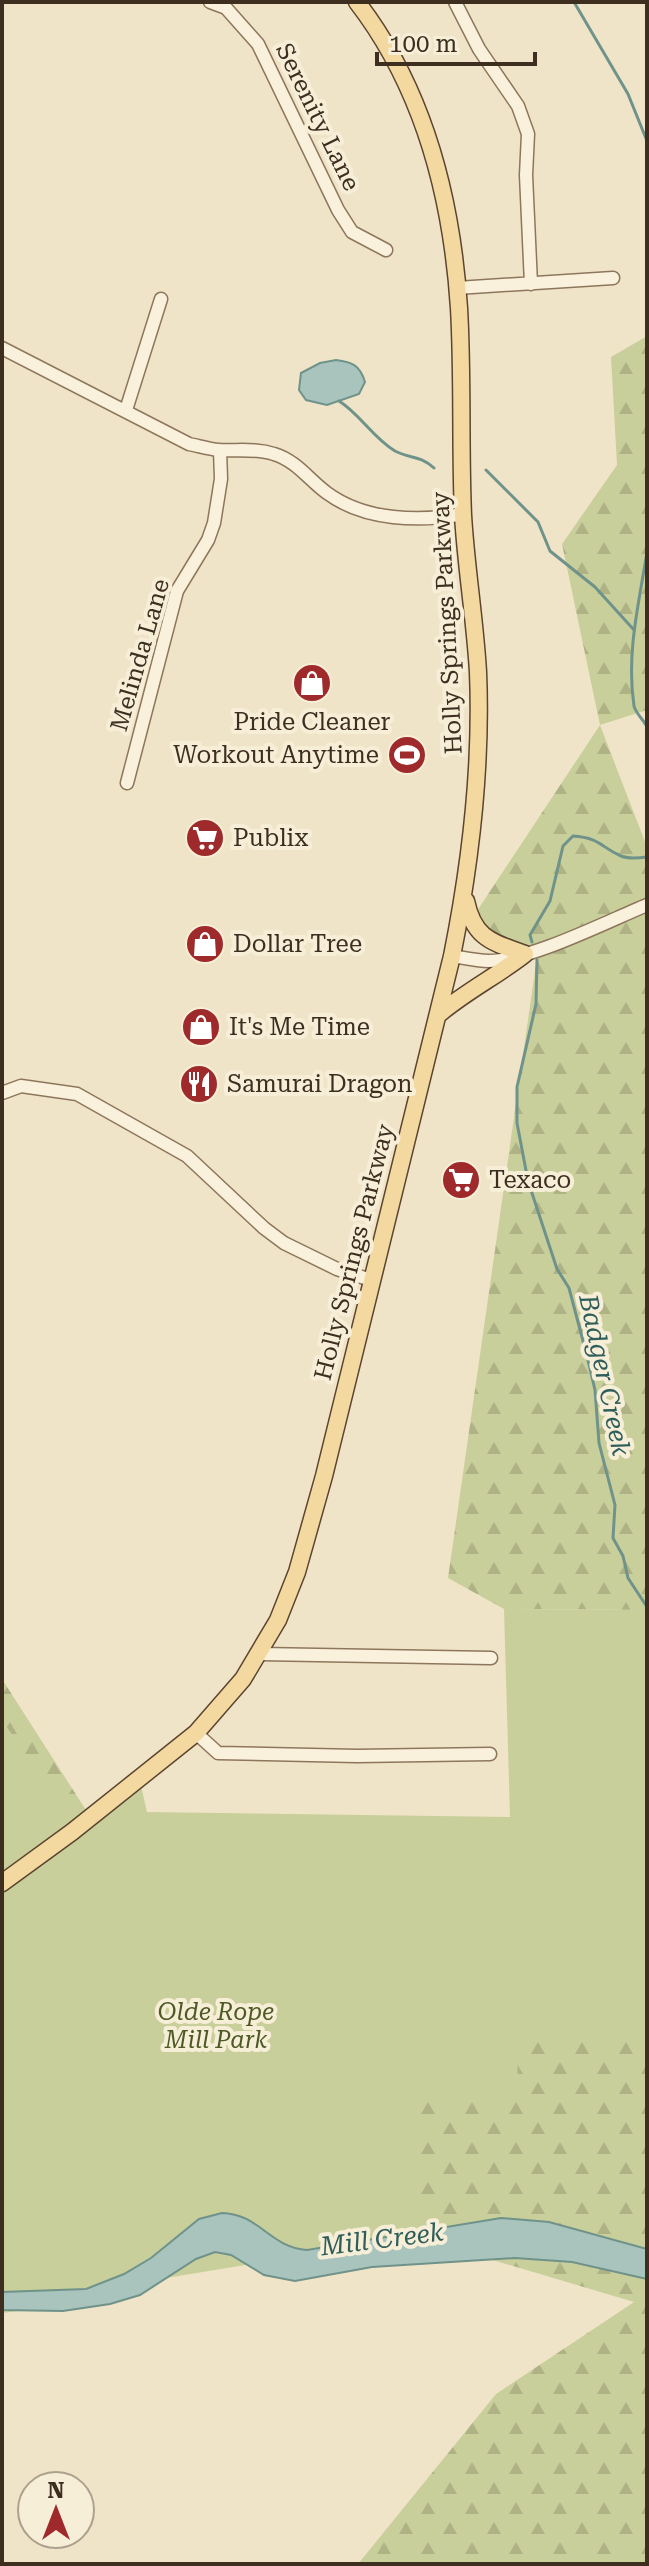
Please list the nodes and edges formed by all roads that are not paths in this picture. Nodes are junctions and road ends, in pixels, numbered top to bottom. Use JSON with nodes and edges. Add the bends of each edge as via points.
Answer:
{"nodes":[{"id":1,"x":210,"y":2,"type":"edge"},
{"id":2,"x":357,"y":2,"type":"edge"},
{"id":3,"x":455,"y":2,"type":"edge"},
{"id":4,"x":386,"y":250,"type":"dead end"},
{"id":5,"x":613,"y":278,"type":"dead end"},
{"id":6,"x":531,"y":284,"type":"junction"},
{"id":7,"x":457,"y":288,"type":"junction"},
{"id":8,"x":161,"y":299,"type":"dead end"},
{"id":9,"x":2,"y":348,"type":"edge"},
{"id":10,"x":126,"y":410,"type":"junction"},
{"id":11,"x":220,"y":450,"type":"junction"},
{"id":12,"x":463,"y":514,"type":"junction"},
{"id":13,"x":127,"y":783,"type":"dead end"},
{"id":14,"x":465,"y":894,"type":"junction"},
{"id":15,"x":647,"y":905,"type":"edge"},
{"id":16,"x":525,"y":954,"type":"junction"},
{"id":17,"x":452,"y":956,"type":"junction"},
{"id":18,"x":438,"y":1015,"type":"junction"},
{"id":19,"x":2,"y":1093,"type":"edge"},
{"id":20,"x":371,"y":1280,"type":"junction"},
{"id":21,"x":260,"y":1654,"type":"junction"},
{"id":22,"x":491,"y":1658,"type":"dead end"},
{"id":23,"x":196,"y":1733,"type":"junction"},
{"id":24,"x":490,"y":1754,"type":"dead end"},
{"id":25,"x":2,"y":1883,"type":"edge"}],
"edges":[{"from":1,"to":4,"type":"street","name":"Serenity Lane","via":[[226,8],[258,44],[352,232]]},
{"from":2,"to":7,"type":"main road","name":"Holly Springs Parkway","via":[[416,104],[433,154]]},
{"from":3,"to":6,"type":"street","via":[[518,106],[528,134]]},
{"from":5,"to":6,"type":"street"},
{"from":6,"to":7,"type":"street"},
{"from":7,"to":12,"type":"main road","name":"Holly Springs Parkway"},
{"from":8,"to":10,"type":"street"},
{"from":9,"to":10,"type":"street"},
{"from":10,"to":11,"type":"street","via":[[189,444]]},
{"from":11,"to":12,"type":"street","via":[[286,458],[329,495],[370,512],[414,519]]},
{"from":11,"to":13,"type":"street","name":"Melinda Lane","via":[[214,523],[177,591]]},
{"from":12,"to":14,"type":"main road","name":"Holly Springs Parkway","via":[[479,729]]},
{"from":14,"to":16,"type":"main road","via":[[469,916],[486,940]]},
{"from":14,"to":17,"type":"main road","name":"Holly Springs Parkway"},
{"from":15,"to":16,"type":"street"},
{"from":16,"to":17,"type":"street","via":[[489,961]]},
{"from":16,"to":18,"type":"main road"},
{"from":17,"to":18,"type":"main road","name":"Holly Springs Parkway"},
{"from":18,"to":20,"type":"main road","name":"Holly Springs Parkway"},
{"from":19,"to":20,"type":"street","via":[[21,1086],[77,1094],[187,1156],[284,1243]]},
{"from":20,"to":21,"type":"main road","name":"Holly Springs Parkway","via":[[306,1542],[288,1598]]},
{"from":21,"to":22,"type":"street"},
{"from":21,"to":23,"type":"main road","name":"Holly Springs Parkway"},
{"from":23,"to":24,"type":"street","via":[[218,1753]]},
{"from":23,"to":25,"type":"main road","name":"Holly Springs Parkway"}]}
